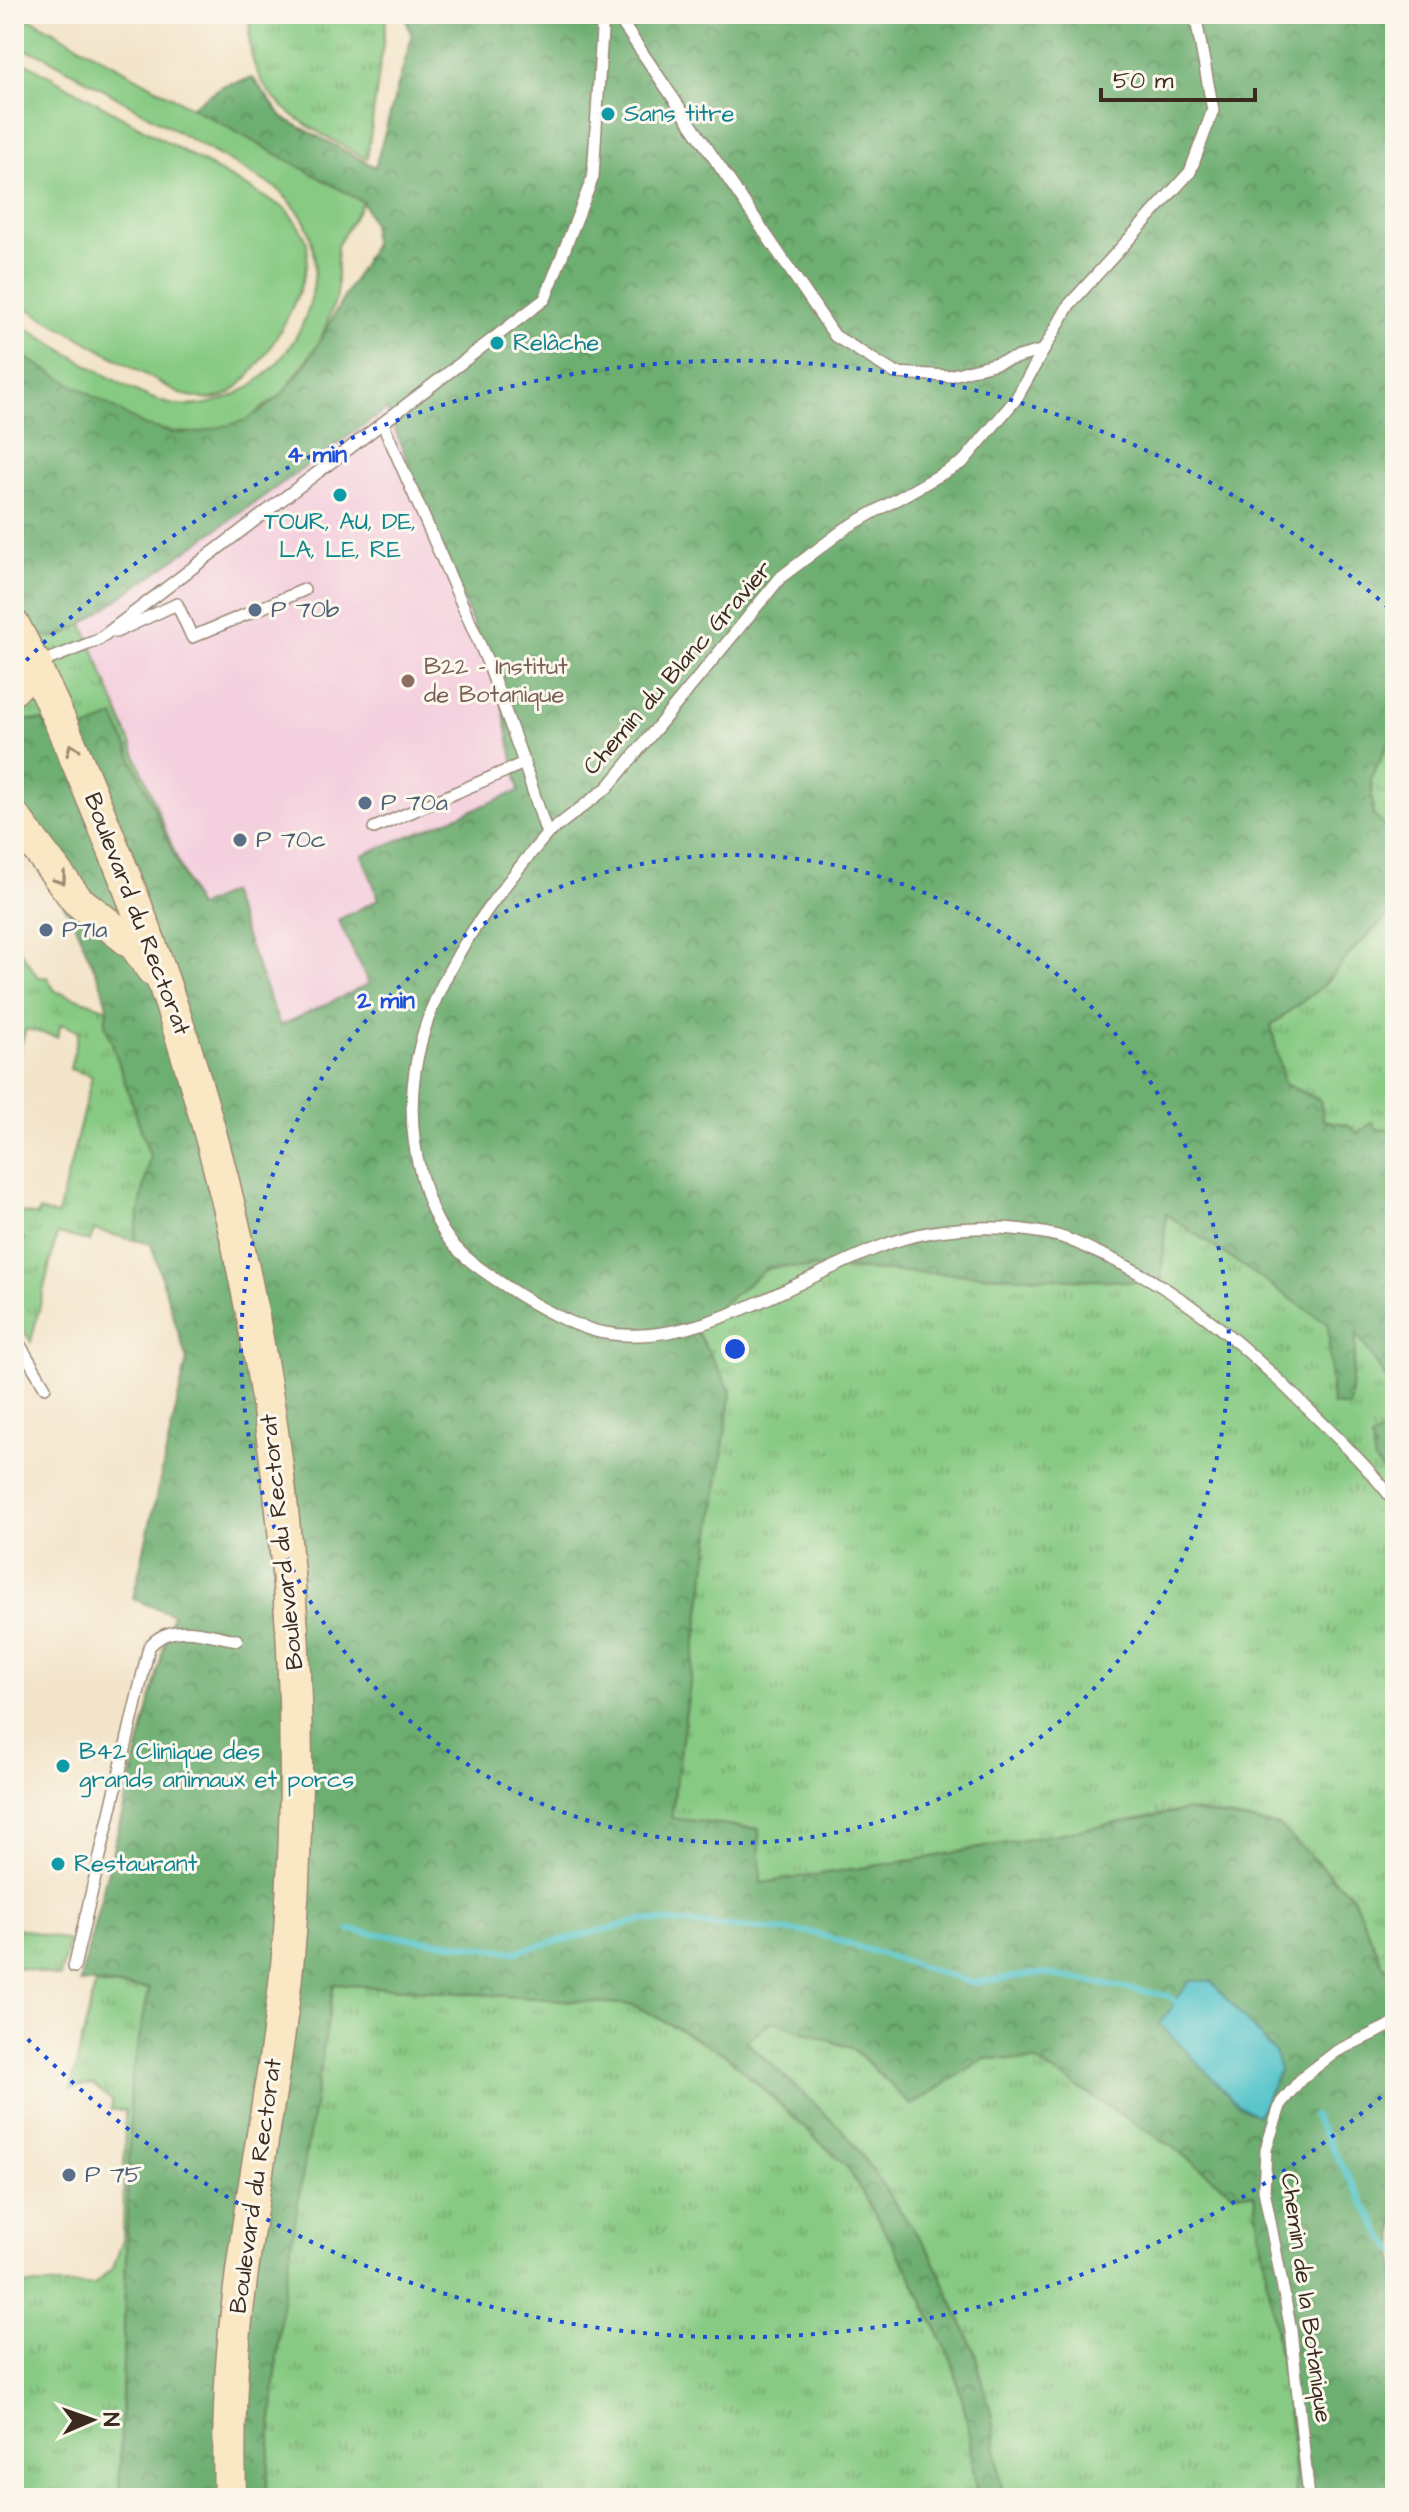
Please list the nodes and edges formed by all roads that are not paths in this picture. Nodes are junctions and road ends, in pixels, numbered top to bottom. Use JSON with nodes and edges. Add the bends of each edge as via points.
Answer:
{"nodes":[{"id":1,"x":603,"y":14,"type":"edge"},
{"id":2,"x":616,"y":14,"type":"edge"},
{"id":3,"x":1195,"y":14,"type":"edge"},
{"id":4,"x":1044,"y":350,"type":"junction"},
{"id":5,"x":383,"y":424,"type":"junction"},
{"id":6,"x":304,"y":590,"type":"dead end"},
{"id":7,"x":14,"y":626,"type":"edge"},
{"id":8,"x":98,"y":640,"type":"junction"},
{"id":9,"x":25,"y":662,"type":"edge"},
{"id":10,"x":14,"y":688,"type":"edge"},
{"id":11,"x":524,"y":763,"type":"junction"},
{"id":12,"x":14,"y":817,"type":"edge"},
{"id":13,"x":374,"y":828,"type":"dead end"},
{"id":14,"x":547,"y":834,"type":"junction"},
{"id":15,"x":182,"y":1030,"type":"junction"},
{"id":16,"x":14,"y":1335,"type":"edge"},
{"id":17,"x":45,"y":1387,"type":"dead end"},
{"id":18,"x":1395,"y":1502,"type":"edge"},
{"id":19,"x":237,"y":1640,"type":"dead end"},
{"id":20,"x":74,"y":1967,"type":"dead end"},
{"id":21,"x":1395,"y":2023,"type":"edge"},
{"id":22,"x":230,"y":2498,"type":"edge"},
{"id":23,"x":1309,"y":2498,"type":"edge"}],
"edges":[{"from":1,"to":5,"type":"lane","via":[[593,177],[545,299]]},
{"from":2,"to":4,"type":"lane","via":[[835,336],[895,373],[949,376]]},
{"from":3,"to":4,"type":"lane","name":"Chemin du Blanc Gravier","via":[[1213,110],[1190,172],[1069,305]]},
{"from":4,"to":14,"type":"lane","name":"Chemin du Blanc Gravier","via":[[1016,399],[963,462],[846,528],[781,577],[608,787]]},
{"from":5,"to":8,"type":"lane"},
{"from":5,"to":11,"type":"lane","via":[[488,663]]},
{"from":6,"to":8,"type":"lane","via":[[192,637],[177,604]]},
{"from":7,"to":9,"type":"main road","name":"Boulevard du Rectorat"},
{"from":8,"to":9,"type":"lane","via":[[73,653]]},
{"from":9,"to":10,"type":"main road"},
{"from":15,"to":9,"type":"main road","name":"Boulevard du Rectorat","one_way":true,"via":[[139,909]]},
{"from":11,"to":13,"type":"lane"},
{"from":11,"to":14,"type":"lane"},
{"from":12,"to":15,"type":"main road","one_way":true,"via":[[77,900],[145,956]]},
{"from":14,"to":18,"type":"lane","via":[[450,965],[424,1021],[411,1088],[415,1153],[431,1213],[458,1255],[532,1304],[604,1333],[681,1332],[885,1244],[985,1228],[1059,1236],[1161,1283],[1239,1340],[1371,1471]]},
{"from":15,"to":22,"type":"main road","name":"Boulevard du Rectorat","via":[[230,1201],[257,1329],[288,1551],[297,1709],[289,1940],[234,2333]]},
{"from":16,"to":17,"type":"lane"},
{"from":19,"to":20,"type":"lane","via":[[178,1630],[159,1634],[149,1647]]},
{"from":21,"to":23,"type":"lane","name":"Chemin de la Botanique","via":[[1337,2051],[1302,2078],[1281,2103],[1266,2149],[1264,2190],[1291,2330]]}]}
